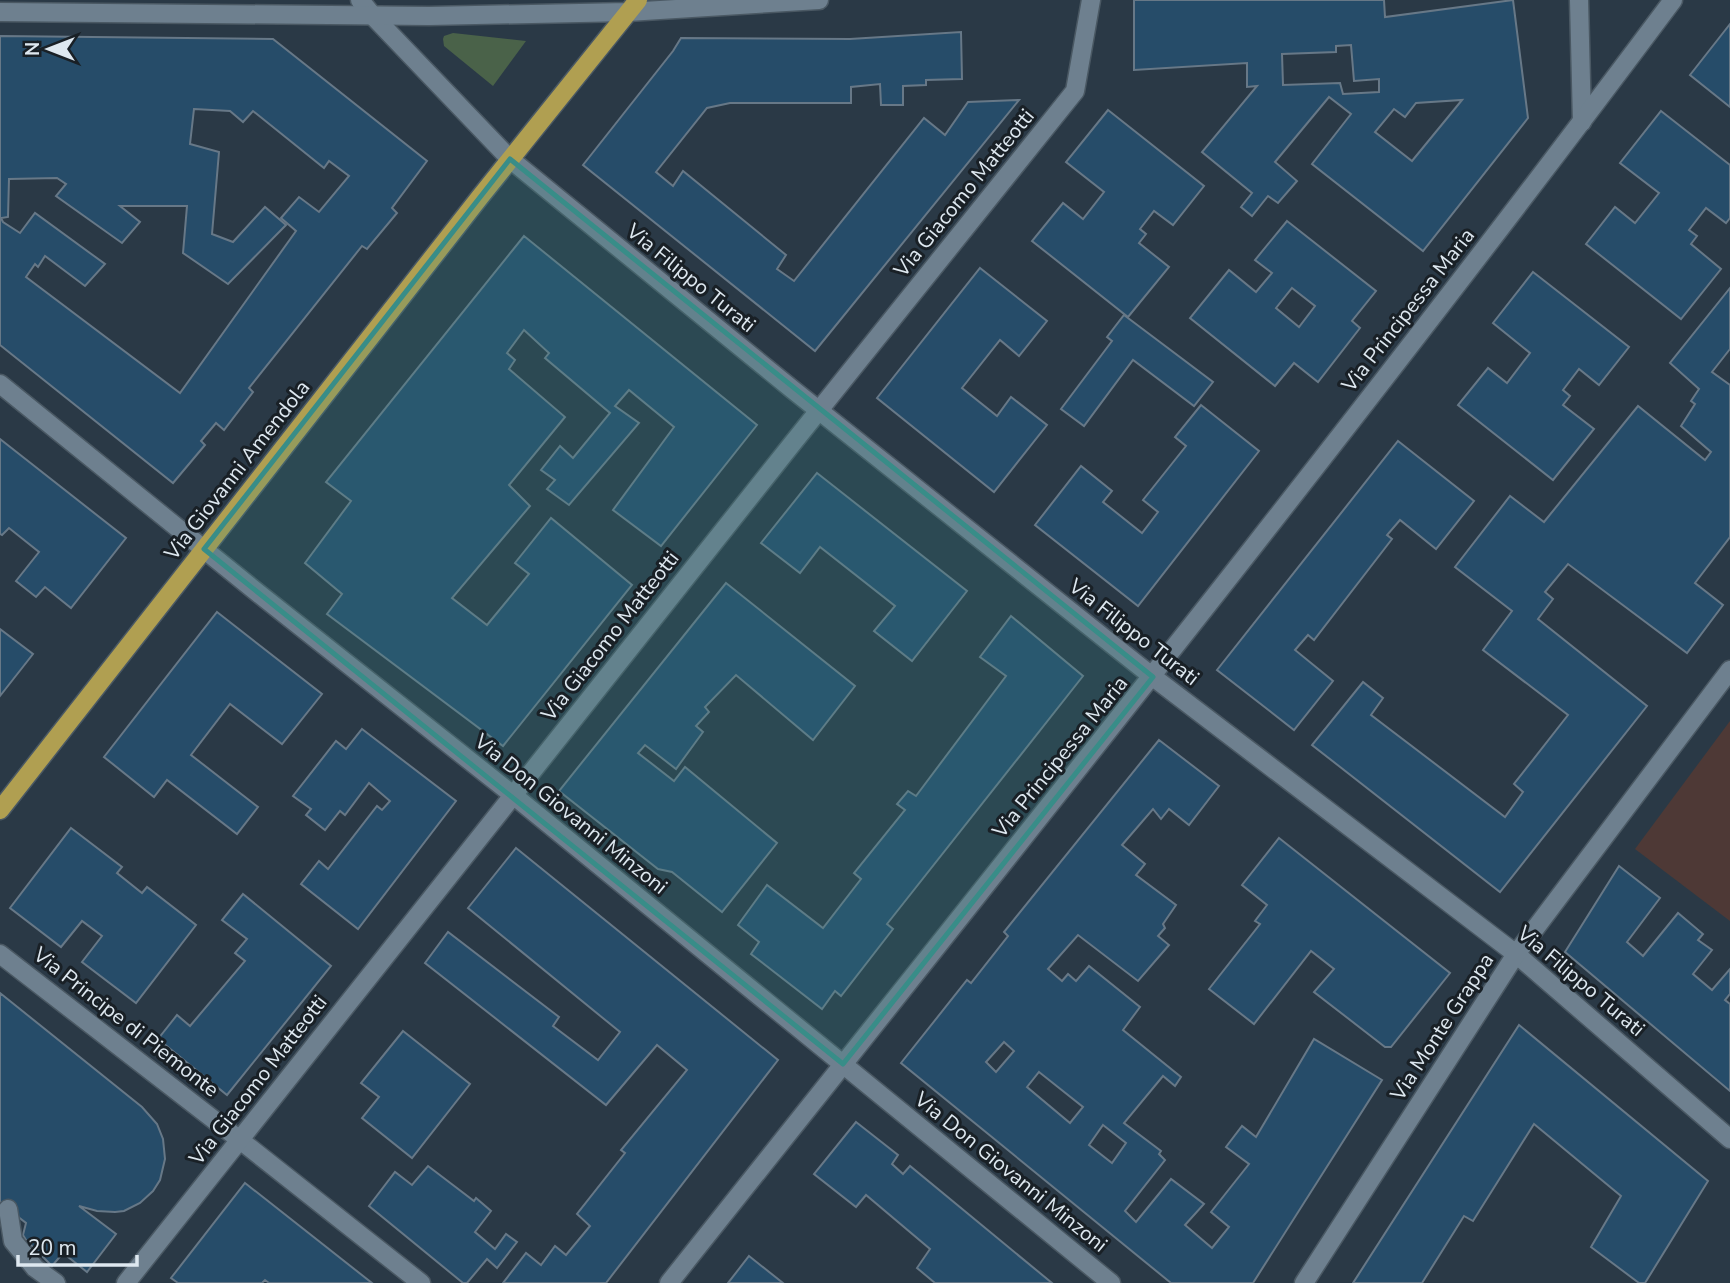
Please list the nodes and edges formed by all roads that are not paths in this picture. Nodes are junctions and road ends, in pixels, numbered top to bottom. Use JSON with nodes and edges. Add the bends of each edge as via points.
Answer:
{"nodes":[{"id":1,"x":360,"y":0,"type":"edge"},
{"id":2,"x":818,"y":0,"type":"edge"},
{"id":3,"x":1091,"y":0,"type":"edge"},
{"id":4,"x":1579,"y":0,"type":"edge"},
{"id":5,"x":1673,"y":0,"type":"edge"},
{"id":6,"x":633,"y":6,"type":"edge"},
{"id":7,"x":0,"y":12,"type":"edge"},
{"id":8,"x":373,"y":16,"type":"junction"},
{"id":9,"x":1582,"y":122,"type":"junction"},
{"id":10,"x":510,"y":159,"type":"junction"},
{"id":11,"x":0,"y":384,"type":"edge"},
{"id":12,"x":819,"y":410,"type":"junction"},
{"id":13,"x":204,"y":550,"type":"junction"},
{"id":14,"x":1730,"y":670,"type":"edge"},
{"id":15,"x":1153,"y":677,"type":"junction"},
{"id":16,"x":513,"y":795,"type":"junction"},
{"id":17,"x":0,"y":810,"type":"edge"},
{"id":18,"x":0,"y":954,"type":"edge"},
{"id":19,"x":1516,"y":954,"type":"junction"},
{"id":20,"x":843,"y":1064,"type":"junction"},
{"id":21,"x":1730,"y":1139,"type":"edge"},
{"id":22,"x":240,"y":1140,"type":"junction"},
{"id":23,"x":8,"y":1209,"type":"dead end"},
{"id":24,"x":56,"y":1283,"type":"edge"},
{"id":25,"x":125,"y":1283,"type":"edge"},
{"id":26,"x":421,"y":1283,"type":"edge"},
{"id":27,"x":669,"y":1283,"type":"edge"},
{"id":28,"x":1111,"y":1283,"type":"edge"},
{"id":29,"x":1304,"y":1283,"type":"edge"}],
"edges":[{"from":1,"to":8,"type":"street","name":"Via Filippo Turati"},
{"from":2,"to":6,"type":"street"},
{"from":3,"to":12,"type":"street","name":"Via Giacomo Matteotti","via":[[1075,92]]},
{"from":4,"to":9,"type":"street"},
{"from":5,"to":9,"type":"street","name":"Via Principessa Maria"},
{"from":6,"to":8,"type":"street"},
{"from":6,"to":10,"type":"main road","name":"Via Giovanni Amendola"},
{"from":7,"to":8,"type":"street"},
{"from":8,"to":10,"type":"street","name":"Via Filippo Turati"},
{"from":9,"to":15,"type":"street","name":"Via Principessa Maria"},
{"from":10,"to":12,"type":"street","name":"Via Filippo Turati"},
{"from":10,"to":13,"type":"main road","name":"Via Giovanni Amendola"},
{"from":11,"to":13,"type":"street","name":"Via Don Giovanni Minzoni"},
{"from":12,"to":15,"type":"street","name":"Via Filippo Turati"},
{"from":12,"to":16,"type":"street","name":"Via Giacomo Matteotti"},
{"from":13,"to":16,"type":"street","name":"Via Don Giovanni Minzoni"},
{"from":13,"to":17,"type":"main road","name":"Via Giovanni Amendola"},
{"from":14,"to":19,"type":"street","name":"Via Monte Grappa"},
{"from":15,"to":19,"type":"street","name":"Via Filippo Turati"},
{"from":15,"to":20,"type":"street","name":"Via Principessa Maria"},
{"from":16,"to":20,"type":"street","name":"Via Don Giovanni Minzoni"},
{"from":16,"to":22,"type":"street","name":"Via Giacomo Matteotti"},
{"from":18,"to":22,"type":"street","name":"Via Principe di Piemonte"},
{"from":19,"to":21,"type":"street","name":"Via Filippo Turati"},
{"from":19,"to":29,"type":"street","name":"Via Monte Grappa"},
{"from":20,"to":27,"type":"street","name":"Via Principessa Maria"},
{"from":20,"to":28,"type":"street","name":"Via Don Giovanni Minzoni"},
{"from":22,"to":25,"type":"street","name":"Via Giacomo Matteotti"},
{"from":22,"to":26,"type":"street","name":"Via Principe di Piemonte"},
{"from":23,"to":24,"type":"street","via":[[13,1241],[35,1268]]}]}
